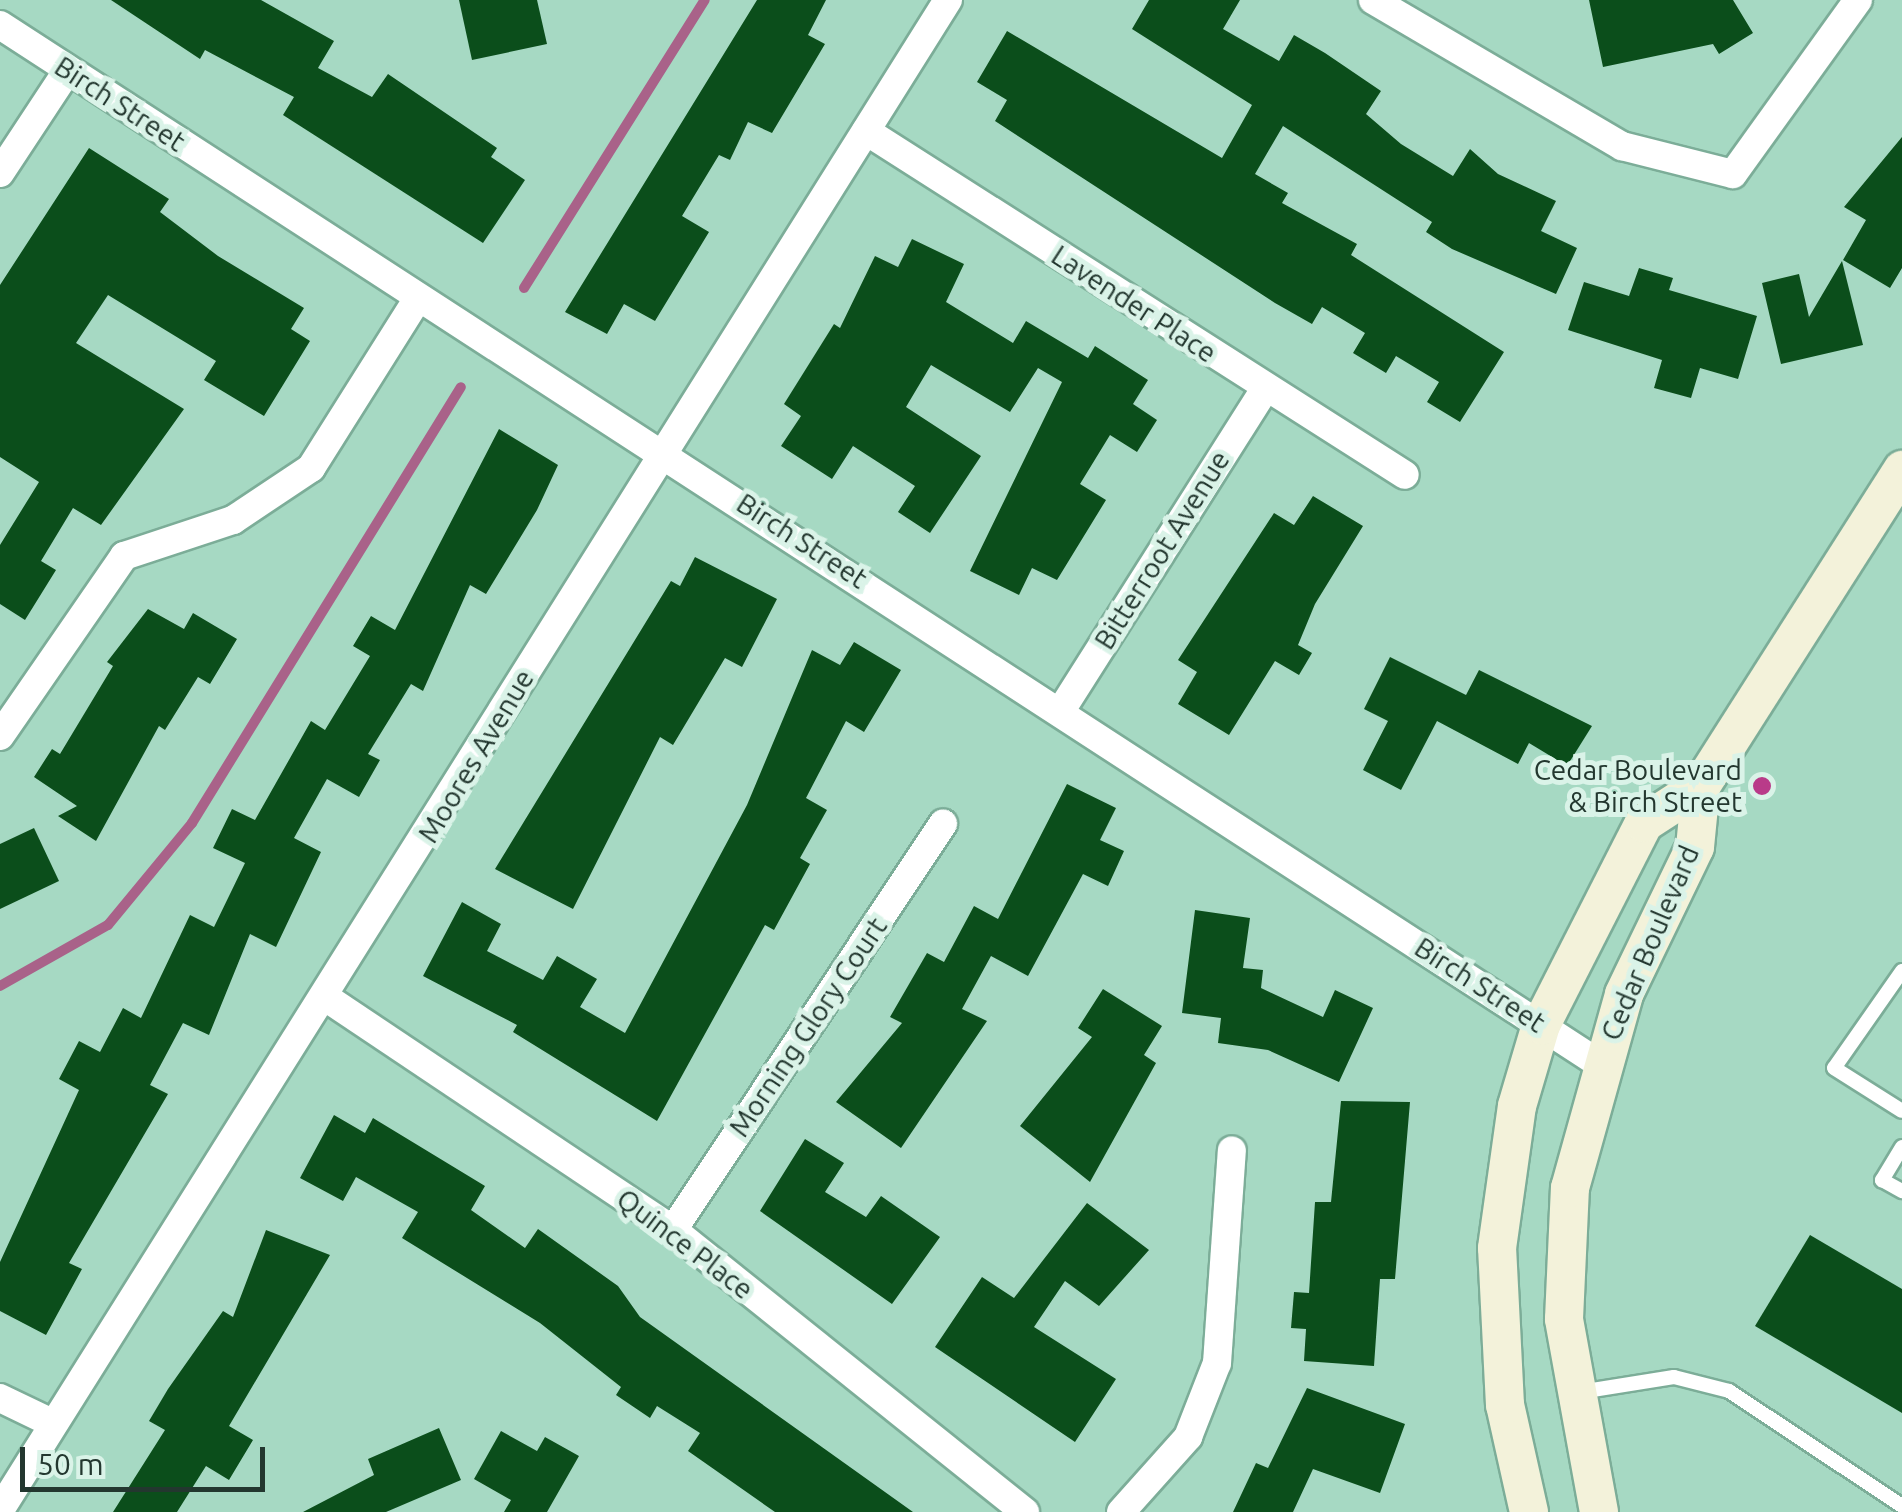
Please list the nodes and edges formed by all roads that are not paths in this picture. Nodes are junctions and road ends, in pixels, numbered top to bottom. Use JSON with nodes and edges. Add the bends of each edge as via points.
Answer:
{"nodes":[{"id":1,"x":948,"y":0,"type":"edge"},
{"id":2,"x":1858,"y":0,"type":"edge"},
{"id":3,"x":1389,"y":4,"type":"edge"},
{"id":4,"x":0,"y":26,"type":"edge"},
{"id":5,"x":68,"y":70,"type":"junction"},
{"id":6,"x":866,"y":131,"type":"junction"},
{"id":7,"x":0,"y":173,"type":"edge"},
{"id":8,"x":416,"y":300,"type":"junction"},
{"id":9,"x":1265,"y":388,"type":"junction"},
{"id":10,"x":662,"y":449,"type":"junction"},
{"id":11,"x":1902,"y":470,"type":"edge"},
{"id":12,"x":1405,"y":475,"type":"dead end"},
{"id":13,"x":1060,"y":712,"type":"junction"},
{"id":14,"x":0,"y":736,"type":"edge"},
{"id":15,"x":1701,"y":786,"type":"junction"},
{"id":16,"x":942,"y":823,"type":"dead end"},
{"id":17,"x":1902,"y":971,"type":"edge"},
{"id":18,"x":328,"y":999,"type":"junction"},
{"id":19,"x":1541,"y":1025,"type":"junction"},
{"id":20,"x":1600,"y":1064,"type":"junction"},
{"id":21,"x":1902,"y":1111,"type":"edge"},
{"id":22,"x":1902,"y":1148,"type":"edge"},
{"id":23,"x":1232,"y":1151,"type":"dead end"},
{"id":24,"x":1902,"y":1191,"type":"edge"},
{"id":25,"x":673,"y":1230,"type":"junction"},
{"id":26,"x":1571,"y":1393,"type":"junction"},
{"id":27,"x":0,"y":1398,"type":"edge"},
{"id":28,"x":52,"y":1423,"type":"junction"},
{"id":29,"x":1902,"y":1506,"type":"edge"},
{"id":30,"x":0,"y":1510,"type":"edge"},
{"id":31,"x":1025,"y":1512,"type":"edge"},
{"id":32,"x":1120,"y":1512,"type":"edge"},
{"id":33,"x":1529,"y":1512,"type":"edge"},
{"id":34,"x":1599,"y":1512,"type":"edge"}],
"edges":[{"from":1,"to":6,"type":"street","name":"Moores Avenue"},
{"from":2,"to":3,"type":"street","via":[[1733,174],[1622,146]]},
{"from":4,"to":5,"type":"street","name":"Birch Street"},
{"from":5,"to":7,"type":"street"},
{"from":5,"to":8,"type":"street","name":"Birch Street"},
{"from":6,"to":9,"type":"street","name":"Lavender Place"},
{"from":6,"to":10,"type":"street","name":"Moores Avenue"},
{"from":8,"to":10,"type":"street","name":"Birch Street"},
{"from":8,"to":14,"type":"street","via":[[312,468],[233,520],[124,556]]},
{"from":9,"to":12,"type":"street","name":"Lavender Place"},
{"from":9,"to":13,"type":"street","name":"Bitterroot Avenue"},
{"from":10,"to":13,"type":"street","name":"Birch Street"},
{"from":10,"to":18,"type":"street","name":"Moores Avenue"},
{"from":11,"to":15,"type":"main road","name":"Cedar Boulevard"},
{"from":13,"to":19,"type":"street","name":"Birch Street"},
{"from":15,"to":19,"type":"main road","name":"Cedar Boulevard","via":[[1644,823]]},
{"from":15,"to":20,"type":"main road","name":"Cedar Boulevard","via":[[1695,847]]},
{"from":16,"to":25,"type":"street","name":"Morning Glory Court"},
{"from":17,"to":21,"type":"lane","via":[[1834,1068]]},
{"from":18,"to":25,"type":"street","name":"Quince Place"},
{"from":18,"to":28,"type":"street","name":"Moores Avenue"},
{"from":19,"to":20,"type":"street","name":"Birch Street"},
{"from":19,"to":33,"type":"main road","name":"Cedar Boulevard","via":[[1518,1106],[1497,1248],[1505,1404]]},
{"from":20,"to":26,"type":"main road","name":"Cedar Boulevard","via":[[1564,1251]]},
{"from":22,"to":24,"type":"lane","via":[[1882,1180]]},
{"from":23,"to":32,"type":"street","via":[[1218,1363],[1188,1437]]},
{"from":25,"to":31,"type":"street","name":"Quince Place"},
{"from":26,"to":29,"type":"lane","via":[[1674,1378],[1729,1391]]},
{"from":26,"to":34,"type":"main road","name":"Cedar Boulevard"},
{"from":27,"to":28,"type":"street"},
{"from":28,"to":30,"type":"street","name":"Moores Avenue"}]}
